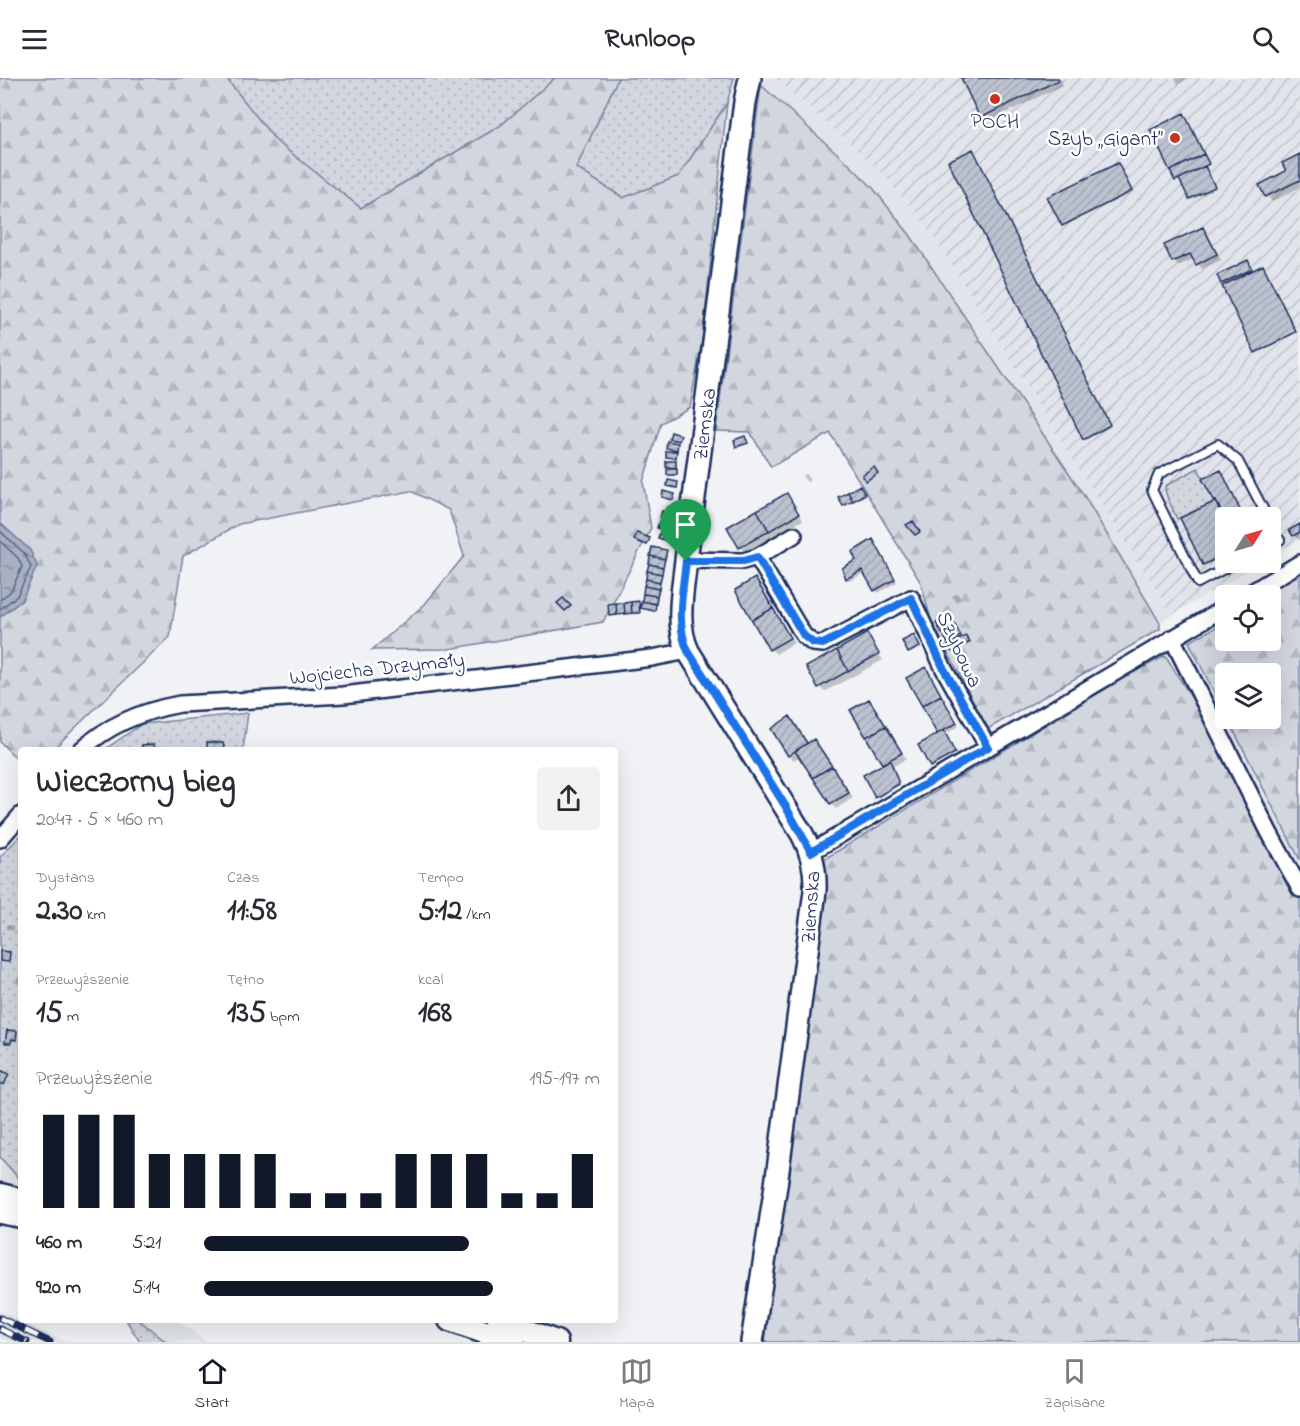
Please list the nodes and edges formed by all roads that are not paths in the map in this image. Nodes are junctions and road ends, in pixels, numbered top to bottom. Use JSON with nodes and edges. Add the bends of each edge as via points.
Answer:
{"nodes":[{"id":1,"x":750,"y":78,"type":"edge"},
{"id":2,"x":1262,"y":507,"type":"edge"},
{"id":3,"x":794,"y":535,"type":"dead end"},
{"id":4,"x":757,"y":557,"type":"junction"},
{"id":5,"x":686,"y":561,"type":"junction"},
{"id":6,"x":1300,"y":563,"type":"edge"},
{"id":7,"x":1217,"y":573,"type":"edge"},
{"id":8,"x":1263,"y":585,"type":"edge"},
{"id":9,"x":1215,"y":613,"type":"edge"},
{"id":10,"x":1172,"y":638,"type":"junction"},
{"id":11,"x":688,"y":651,"type":"junction"},
{"id":12,"x":84,"y":747,"type":"edge"},
{"id":13,"x":988,"y":747,"type":"junction"},
{"id":14,"x":18,"y":817,"type":"edge"},
{"id":15,"x":0,"y":838,"type":"edge"},
{"id":16,"x":811,"y":852,"type":"junction"},
{"id":17,"x":1300,"y":889,"type":"edge"},
{"id":18,"x":0,"y":1195,"type":"edge"},
{"id":19,"x":18,"y":1199,"type":"edge"},
{"id":20,"x":0,"y":1212,"type":"edge"},
{"id":21,"x":18,"y":1215,"type":"edge"},
{"id":22,"x":459,"y":1323,"type":"edge"},
{"id":23,"x":507,"y":1323,"type":"edge"},
{"id":24,"x":513,"y":1342,"type":"edge"},
{"id":25,"x":556,"y":1342,"type":"edge"},
{"id":26,"x":752,"y":1342,"type":"edge"}],
"edges":[{"from":1,"to":5,"type":"street","name":"Ziemska"},
{"from":2,"to":7,"type":"lane","via":[[1238,461],[1218,444],[1159,474],[1152,490],[1198,583]]},
{"from":3,"to":4,"type":"street"},
{"from":4,"to":5,"type":"street","via":[[744,561]]},
{"from":4,"to":13,"type":"street","name":"Szybowa","via":[[804,636],[813,643],[823,644],[911,598],[944,669]]},
{"from":5,"to":11,"type":"street","name":"Ziemska","via":[[681,627]]},
{"from":6,"to":8,"type":"street"},
{"from":9,"to":10,"type":"street"},
{"from":10,"to":13,"type":"street"},
{"from":10,"to":17,"type":"street"},
{"from":11,"to":12,"type":"street","name":"Wojciecha Drzymały","via":[[344,695],[180,704],[123,721]]},
{"from":11,"to":16,"type":"street","name":"Ziemska"},
{"from":13,"to":16,"type":"street"},
{"from":14,"to":15,"type":"street"},
{"from":16,"to":26,"type":"street","name":"Ziemska","via":[[815,891]]},
{"from":18,"to":19,"type":"main road"},
{"from":20,"to":21,"type":"main road"},
{"from":22,"to":24,"type":"main road"},
{"from":23,"to":25,"type":"main road"}]}
